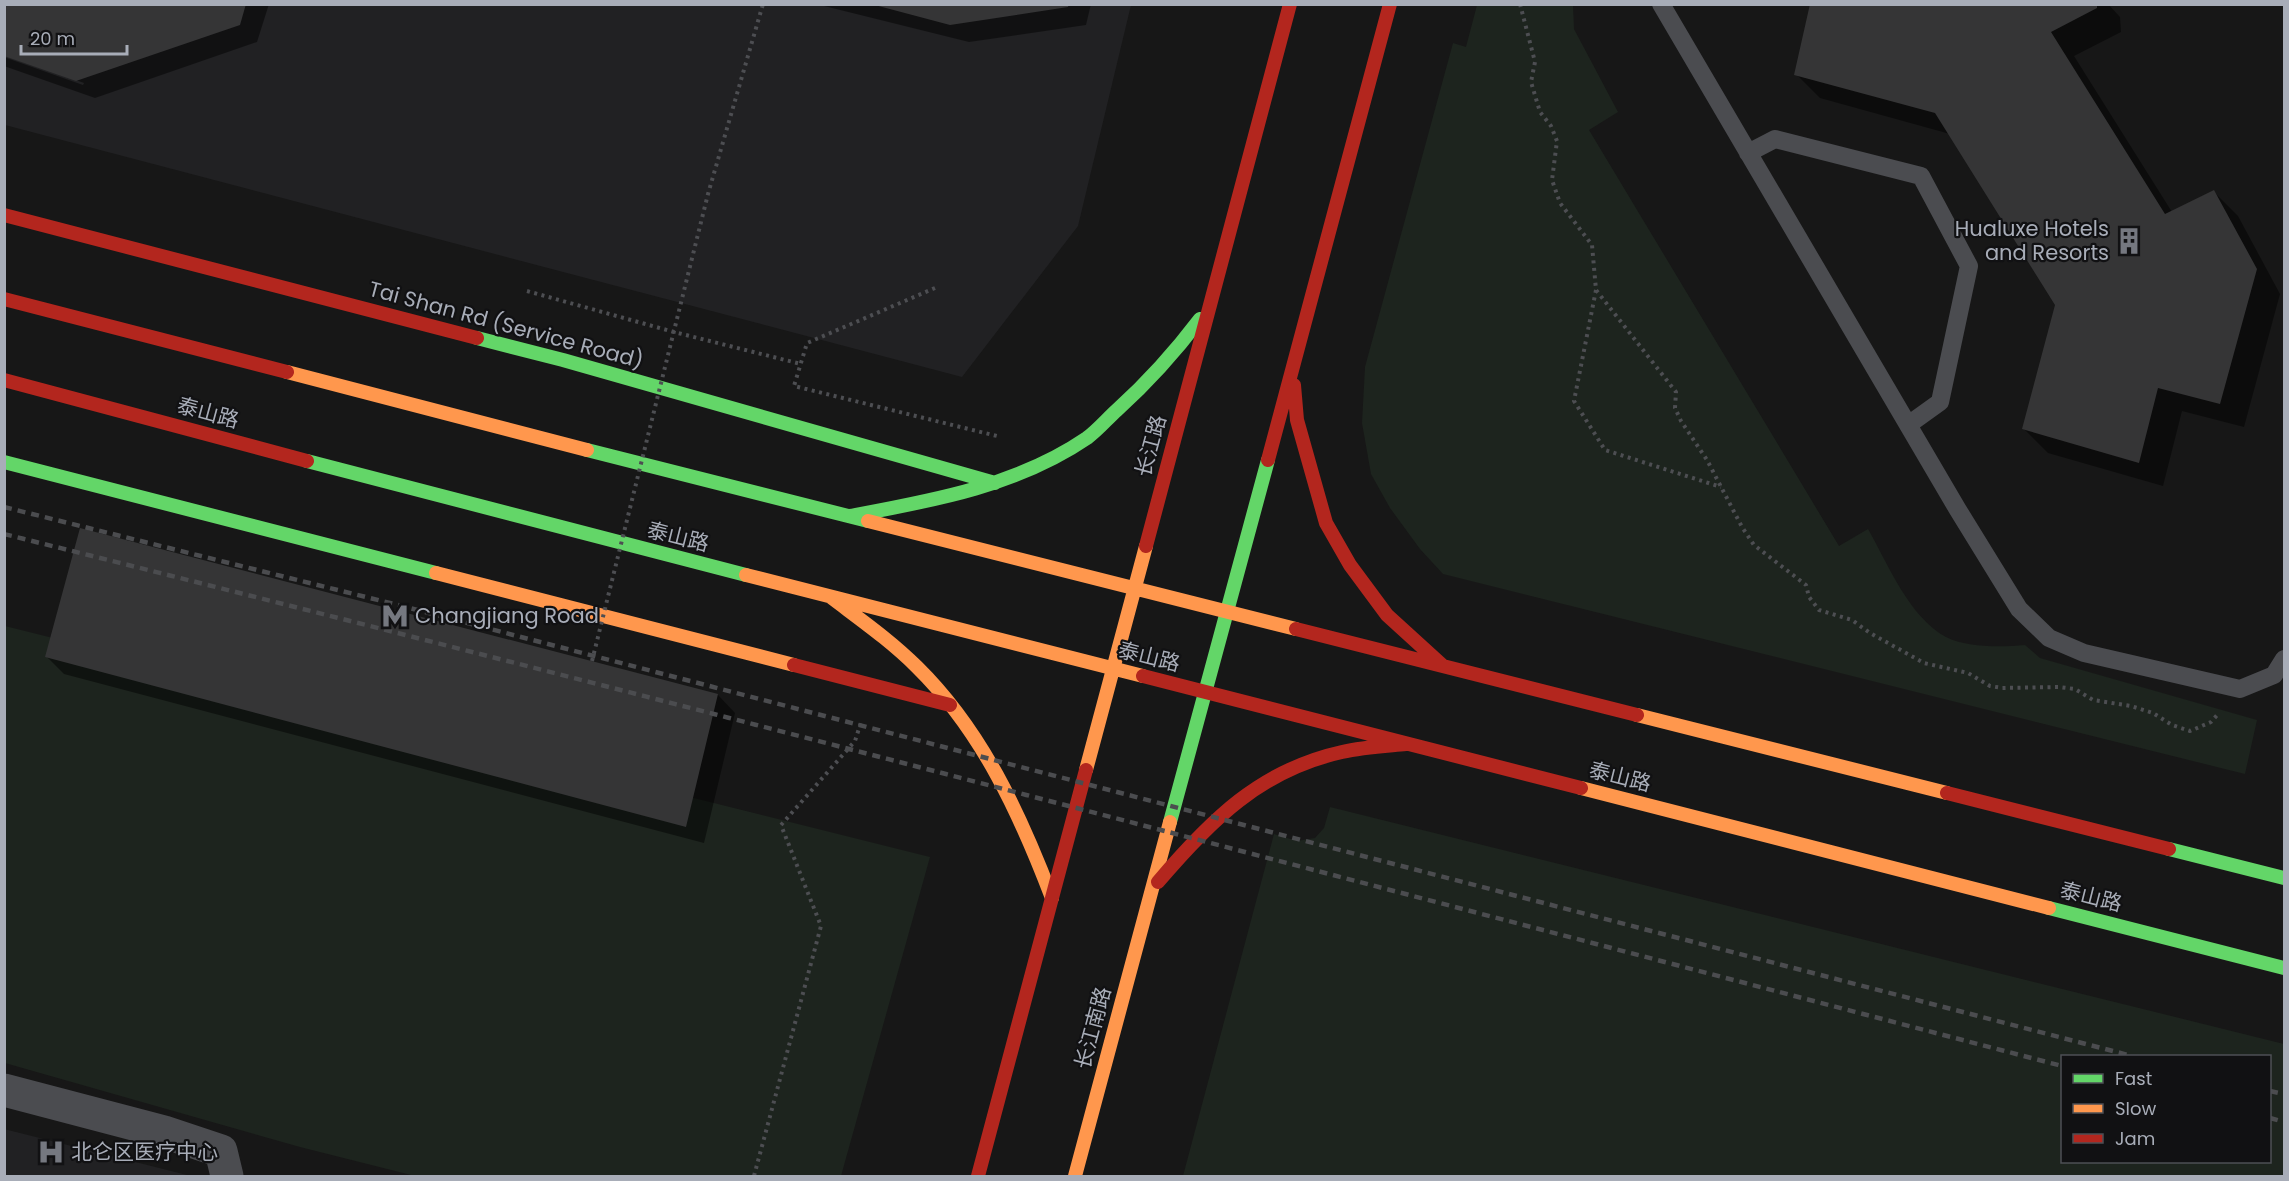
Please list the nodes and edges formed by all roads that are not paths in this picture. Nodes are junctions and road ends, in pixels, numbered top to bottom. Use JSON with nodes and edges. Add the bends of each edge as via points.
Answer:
{"nodes":[{"id":1,"x":1290,"y":4,"type":"edge"},
{"id":2,"x":1390,"y":4,"type":"edge"},
{"id":3,"x":1661,"y":4,"type":"edge"},
{"id":4,"x":1748,"y":153,"type":"junction"},
{"id":5,"x":4,"y":215,"type":"edge"},
{"id":6,"x":4,"y":299,"type":"edge"},
{"id":7,"x":1210,"y":306,"type":"junction"},
{"id":8,"x":1293,"y":362,"type":"junction"},
{"id":9,"x":4,"y":380,"type":"edge"},
{"id":10,"x":1908,"y":425,"type":"junction"},
{"id":11,"x":4,"y":462,"type":"edge"},
{"id":12,"x":995,"y":483,"type":"junction"},
{"id":13,"x":850,"y":516,"type":"junction"},
{"id":14,"x":1135,"y":588,"type":"junction"},
{"id":15,"x":832,"y":598,"type":"junction"},
{"id":16,"x":1226,"y":611,"type":"junction"},
{"id":17,"x":2284,"y":659,"type":"edge"},
{"id":18,"x":1443,"y":666,"type":"junction"},
{"id":19,"x":1113,"y":669,"type":"junction"},
{"id":20,"x":1205,"y":693,"type":"junction"},
{"id":21,"x":950,"y":705,"type":"junction"},
{"id":22,"x":1406,"y":744,"type":"junction"},
{"id":23,"x":2284,"y":878,"type":"edge"},
{"id":24,"x":1152,"y":890,"type":"junction"},
{"id":25,"x":1052,"y":898,"type":"junction"},
{"id":26,"x":2284,"y":968,"type":"edge"},
{"id":27,"x":4,"y":1090,"type":"edge"},
{"id":28,"x":227,"y":1176,"type":"edge"},
{"id":29,"x":978,"y":1176,"type":"edge"},
{"id":30,"x":1075,"y":1176,"type":"edge"}],
"edges":[{"from":1,"to":7,"type":"main road","name":"长江路"},
{"from":2,"to":8,"type":"main road"},
{"from":3,"to":4,"type":"lane"},
{"from":4,"to":10,"type":"lane"},
{"from":4,"to":10,"type":"lane","via":[[1775,139],[1921,176],[1969,266],[1940,402]]},
{"from":5,"to":12,"type":"main road","name":"Tai Shan Rd (Service Road)","via":[[563,360]]},
{"from":6,"to":13,"type":"main road"},
{"from":7,"to":12,"type":"main road","via":[[1174,354],[1083,440]]},
{"from":7,"to":14,"type":"main road","name":"长江路"},
{"from":8,"to":16,"type":"main road"},
{"from":8,"to":18,"type":"main road","via":[[1297,420],[1326,523],[1350,565],[1387,615]]},
{"from":9,"to":15,"type":"main road","name":"泰山路"},
{"from":10,"to":17,"type":"lane","via":[[2019,609],[2049,638],[2084,653],[2240,689],[2274,675]]},
{"from":11,"to":21,"type":"main road"},
{"from":12,"to":13,"type":"main road","via":[[929,502]]},
{"from":13,"to":14,"type":"main road"},
{"from":14,"to":16,"type":"main road"},
{"from":14,"to":19,"type":"main road","name":"长江路"},
{"from":15,"to":19,"type":"main road","name":"泰山路"},
{"from":15,"to":21,"type":"main road","via":[[926,676]]},
{"from":16,"to":18,"type":"main road"},
{"from":16,"to":20,"type":"main road"},
{"from":18,"to":23,"type":"main road"},
{"from":19,"to":20,"type":"main road","name":"泰山路"},
{"from":19,"to":25,"type":"main road","name":"长江路"},
{"from":20,"to":22,"type":"main road","name":"泰山路"},
{"from":20,"to":24,"type":"main road"},
{"from":21,"to":25,"type":"main road","via":[[994,765]]},
{"from":22,"to":24,"type":"main road","via":[[1334,753],[1283,770],[1235,801],[1192,842]]},
{"from":22,"to":26,"type":"main road","name":"泰山路"},
{"from":24,"to":30,"type":"main road","name":"长江南路"},
{"from":25,"to":29,"type":"main road"},
{"from":27,"to":28,"type":"street","via":[[221,1151]]}]}
